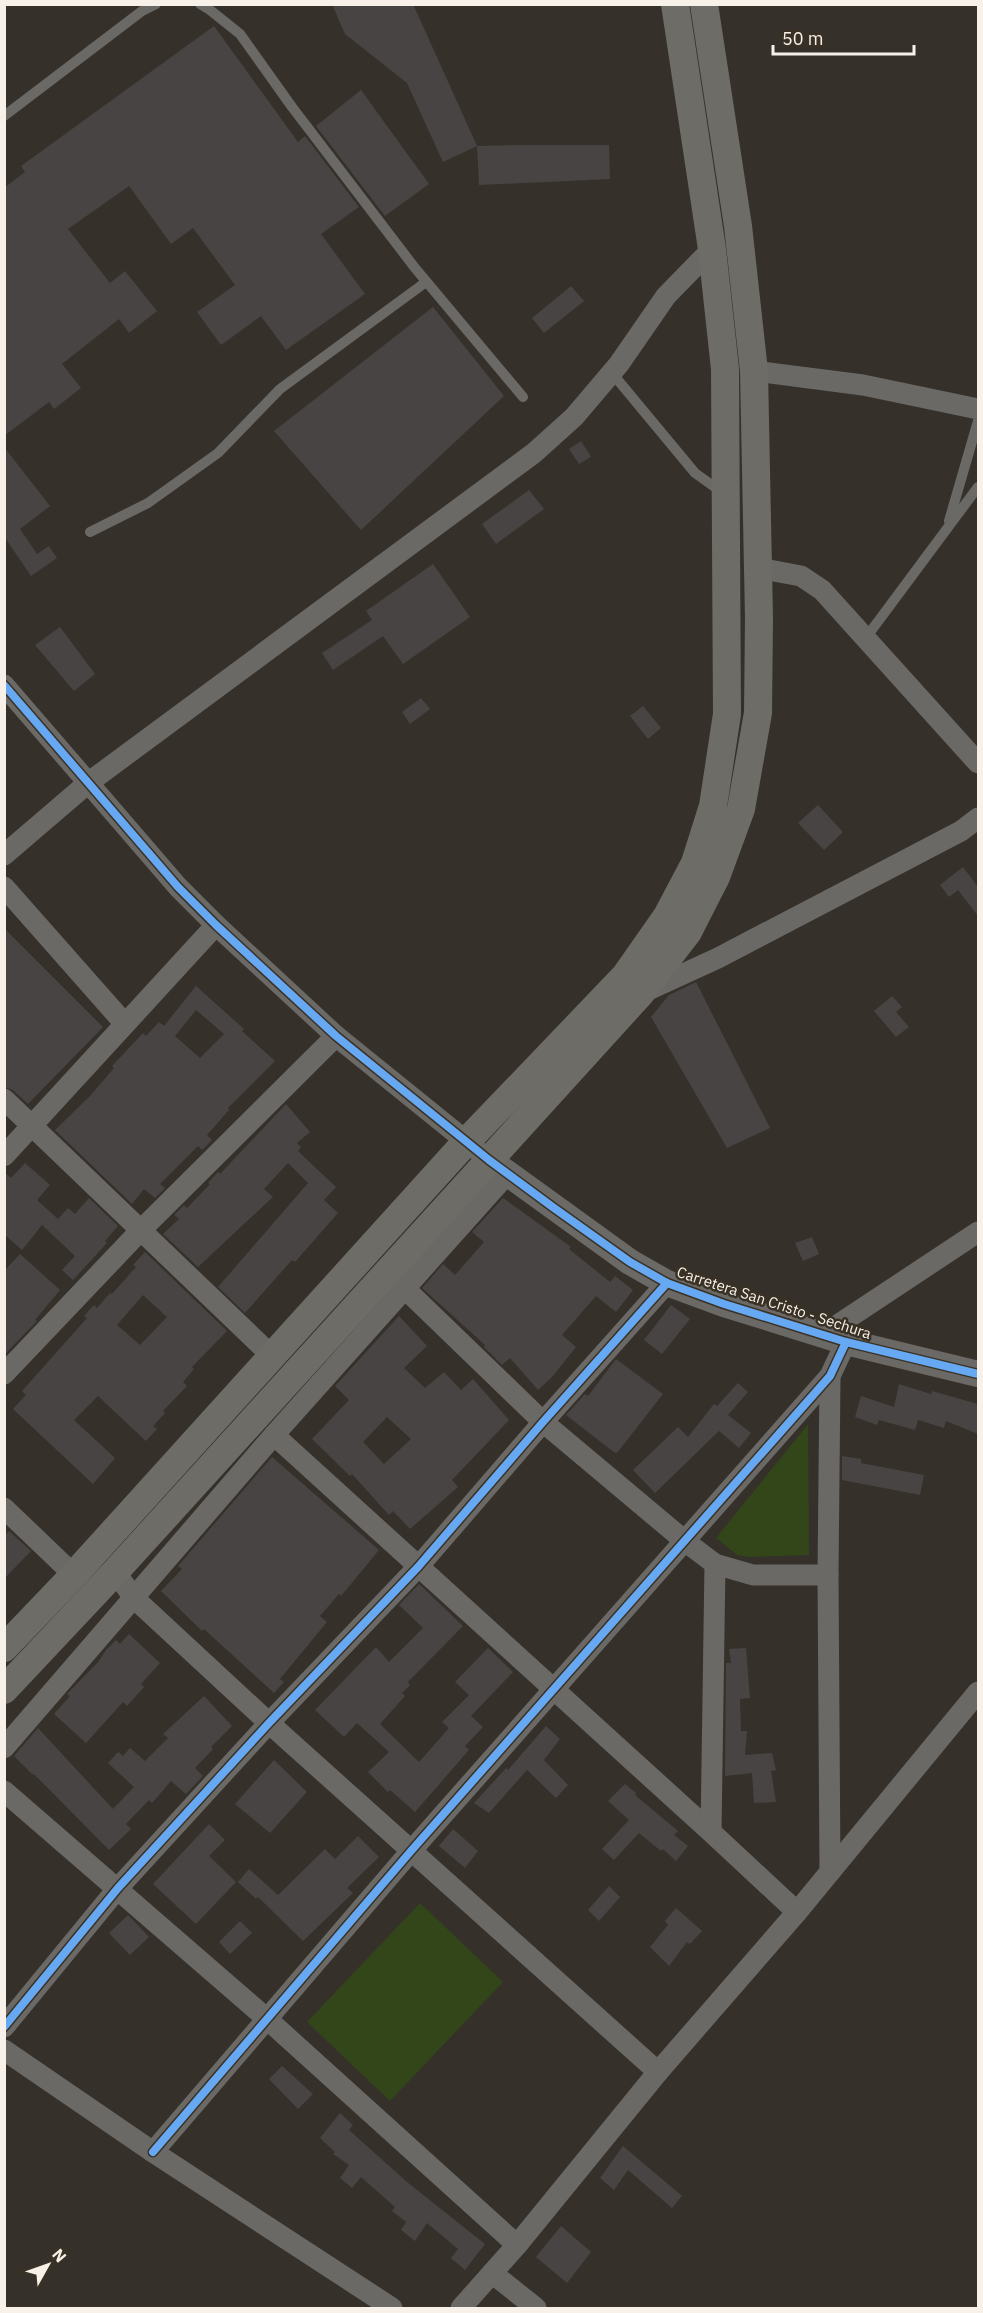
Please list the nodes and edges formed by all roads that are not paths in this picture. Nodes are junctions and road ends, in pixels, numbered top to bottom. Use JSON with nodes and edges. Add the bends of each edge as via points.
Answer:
{"nodes":[{"id":1,"x":156,"y":4,"type":"edge"},
{"id":2,"x":200,"y":4,"type":"edge"},
{"id":3,"x":675,"y":4,"type":"edge"},
{"id":4,"x":704,"y":4,"type":"edge"},
{"id":5,"x":4,"y":116,"type":"edge"},
{"id":6,"x":712,"y":249,"type":"junction"},
{"id":7,"x":426,"y":282,"type":"junction"},
{"id":8,"x":754,"y":371,"type":"junction"},
{"id":9,"x":612,"y":373,"type":"junction"},
{"id":10,"x":523,"y":397,"type":"dead end"},
{"id":11,"x":978,"y":409,"type":"edge"},
{"id":12,"x":978,"y":421,"type":"edge"},
{"id":13,"x":978,"y":487,"type":"edge"},
{"id":14,"x":726,"y":496,"type":"junction"},
{"id":15,"x":946,"y":528,"type":"junction"},
{"id":16,"x":90,"y":532,"type":"dead end"},
{"id":17,"x":758,"y":568,"type":"junction"},
{"id":18,"x":865,"y":639,"type":"junction"},
{"id":19,"x":4,"y":685,"type":"edge"},
{"id":20,"x":978,"y":763,"type":"edge"},
{"id":21,"x":88,"y":783,"type":"junction"},
{"id":22,"x":978,"y":818,"type":"edge"},
{"id":23,"x":4,"y":855,"type":"edge"},
{"id":24,"x":4,"y":887,"type":"edge"},
{"id":25,"x":216,"y":925,"type":"junction"},
{"id":26,"x":641,"y":993,"type":"junction"},
{"id":27,"x":125,"y":1024,"type":"junction"},
{"id":28,"x":336,"y":1036,"type":"junction"},
{"id":29,"x":4,"y":1100,"type":"edge"},
{"id":30,"x":32,"y":1126,"type":"junction"},
{"id":31,"x":466,"y":1142,"type":"junction"},
{"id":32,"x":4,"y":1156,"type":"edge"},
{"id":33,"x":498,"y":1167,"type":"junction"},
{"id":34,"x":141,"y":1230,"type":"junction"},
{"id":35,"x":978,"y":1232,"type":"edge"},
{"id":36,"x":396,"y":1280,"type":"junction"},
{"id":37,"x":667,"y":1283,"type":"junction"},
{"id":38,"x":835,"y":1338,"type":"junction"},
{"id":39,"x":272,"y":1356,"type":"junction"},
{"id":40,"x":4,"y":1374,"type":"edge"},
{"id":41,"x":978,"y":1374,"type":"edge"},
{"id":42,"x":830,"y":1376,"type":"junction"},
{"id":43,"x":543,"y":1422,"type":"junction"},
{"id":44,"x":274,"y":1435,"type":"junction"},
{"id":45,"x":4,"y":1508,"type":"edge"},
{"id":46,"x":686,"y":1542,"type":"junction"},
{"id":47,"x":715,"y":1564,"type":"junction"},
{"id":48,"x":418,"y":1567,"type":"junction"},
{"id":49,"x":115,"y":1572,"type":"junction"},
{"id":50,"x":74,"y":1575,"type":"junction"},
{"id":51,"x":828,"y":1575,"type":"junction"},
{"id":52,"x":135,"y":1599,"type":"junction"},
{"id":53,"x":4,"y":1648,"type":"edge"},
{"id":54,"x":554,"y":1689,"type":"junction"},
{"id":55,"x":4,"y":1690,"type":"edge"},
{"id":56,"x":978,"y":1692,"type":"edge"},
{"id":57,"x":269,"y":1723,"type":"junction"},
{"id":58,"x":4,"y":1748,"type":"edge"},
{"id":59,"x":4,"y":1791,"type":"edge"},
{"id":60,"x":711,"y":1832,"type":"junction"},
{"id":61,"x":411,"y":1851,"type":"junction"},
{"id":62,"x":830,"y":1872,"type":"junction"},
{"id":63,"x":118,"y":1888,"type":"junction"},
{"id":64,"x":797,"y":1912,"type":"junction"},
{"id":65,"x":267,"y":2019,"type":"junction"},
{"id":66,"x":4,"y":2027,"type":"edge"},
{"id":67,"x":4,"y":2050,"type":"edge"},
{"id":68,"x":658,"y":2072,"type":"junction"},
{"id":69,"x":153,"y":2152,"type":"junction"},
{"id":70,"x":517,"y":2246,"type":"junction"},
{"id":71,"x":492,"y":2273,"type":"junction"},
{"id":72,"x":392,"y":2308,"type":"edge"},
{"id":73,"x":461,"y":2308,"type":"edge"},
{"id":74,"x":536,"y":2308,"type":"edge"}],
"edges":[{"from":1,"to":5,"type":"lane"},
{"from":2,"to":7,"type":"lane","via":[[240,34]]},
{"from":3,"to":6,"type":"main road"},
{"from":4,"to":8,"type":"main road","via":[[738,226]]},
{"from":6,"to":9,"type":"street","via":[[666,296]]},
{"from":6,"to":14,"type":"main road","via":[[725,369]]},
{"from":7,"to":10,"type":"lane"},
{"from":7,"to":16,"type":"lane","via":[[280,389],[218,453],[148,503]]},
{"from":8,"to":11,"type":"street","via":[[863,385]]},
{"from":8,"to":17,"type":"main road"},
{"from":9,"to":14,"type":"lane","via":[[695,473]]},
{"from":9,"to":21,"type":"street","via":[[574,417],[534,453]]},
{"from":12,"to":15,"type":"lane"},
{"from":13,"to":15,"type":"lane"},
{"from":14,"to":31,"type":"main road","via":[[727,714],[713,806],[695,863],[668,916],[625,976]]},
{"from":15,"to":18,"type":"lane"},
{"from":17,"to":18,"type":"street","via":[[801,576],[822,590]]},
{"from":17,"to":26,"type":"main road","via":[[758,713],[741,809],[716,877],[688,932]]},
{"from":18,"to":20,"type":"street"},
{"from":19,"to":21,"type":"street"},
{"from":21,"to":23,"type":"street"},
{"from":21,"to":25,"type":"street"},
{"from":22,"to":26,"type":"street","via":[[961,831],[718,958]]},
{"from":24,"to":27,"type":"street"},
{"from":25,"to":27,"type":"street"},
{"from":25,"to":28,"type":"street"},
{"from":26,"to":33,"type":"main road"},
{"from":27,"to":30,"type":"street"},
{"from":28,"to":31,"type":"street"},
{"from":28,"to":34,"type":"street"},
{"from":29,"to":30,"type":"street"},
{"from":30,"to":32,"type":"street"},
{"from":30,"to":34,"type":"street"},
{"from":31,"to":33,"type":"street"},
{"from":31,"to":39,"type":"main road"},
{"from":33,"to":36,"type":"main road"},
{"from":33,"to":37,"type":"street","name":"Carretera San Cristo - Sechura","via":[[630,1262]]},
{"from":34,"to":39,"type":"street"},
{"from":34,"to":40,"type":"street"},
{"from":35,"to":38,"type":"street"},
{"from":36,"to":43,"type":"street"},
{"from":36,"to":44,"type":"street"},
{"from":36,"to":49,"type":"main road"},
{"from":37,"to":38,"type":"street","name":"Carretera San Cristo - Sechura"},
{"from":37,"to":43,"type":"street"},
{"from":38,"to":41,"type":"street","name":"Carretera San Cristo - Sechura"},
{"from":38,"to":42,"type":"street"},
{"from":39,"to":50,"type":"main road"},
{"from":42,"to":46,"type":"street"},
{"from":42,"to":51,"type":"street"},
{"from":43,"to":46,"type":"street"},
{"from":43,"to":48,"type":"street"},
{"from":44,"to":48,"type":"street"},
{"from":44,"to":52,"type":"street"},
{"from":45,"to":50,"type":"street"},
{"from":46,"to":47,"type":"street"},
{"from":46,"to":54,"type":"street"},
{"from":47,"to":51,"type":"street","via":[[753,1575]]},
{"from":47,"to":60,"type":"street"},
{"from":48,"to":54,"type":"street"},
{"from":48,"to":57,"type":"street"},
{"from":49,"to":52,"type":"street"},
{"from":49,"to":55,"type":"main road"},
{"from":50,"to":53,"type":"main road"},
{"from":51,"to":62,"type":"street"},
{"from":52,"to":57,"type":"street"},
{"from":52,"to":58,"type":"street"},
{"from":54,"to":60,"type":"street"},
{"from":54,"to":61,"type":"street"},
{"from":56,"to":62,"type":"street"},
{"from":57,"to":61,"type":"street"},
{"from":57,"to":63,"type":"street"},
{"from":59,"to":63,"type":"street"},
{"from":60,"to":64,"type":"street"},
{"from":61,"to":65,"type":"street"},
{"from":61,"to":68,"type":"street"},
{"from":62,"to":64,"type":"street"},
{"from":63,"to":65,"type":"street"},
{"from":63,"to":66,"type":"street"},
{"from":64,"to":68,"type":"street"},
{"from":65,"to":69,"type":"street"},
{"from":65,"to":70,"type":"street"},
{"from":67,"to":69,"type":"street"},
{"from":68,"to":70,"type":"street"},
{"from":69,"to":72,"type":"street"},
{"from":70,"to":71,"type":"street"},
{"from":71,"to":73,"type":"street"},
{"from":71,"to":74,"type":"street"}]}
